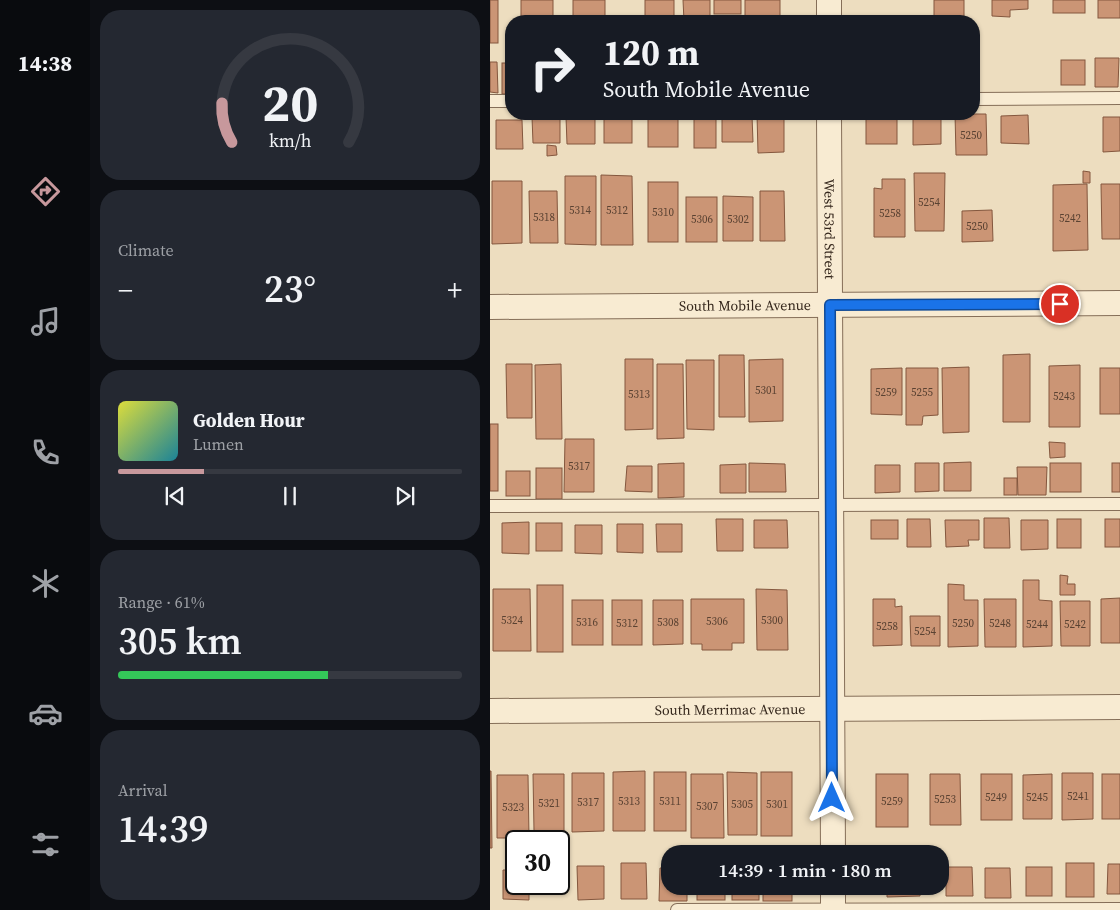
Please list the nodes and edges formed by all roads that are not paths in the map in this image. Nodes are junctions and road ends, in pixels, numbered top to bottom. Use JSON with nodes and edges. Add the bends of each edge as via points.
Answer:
{"nodes":[{"id":1,"x":829,"y":0,"type":"edge"},
{"id":2,"x":829,"y":15,"type":"edge"},
{"id":3,"x":1120,"y":98,"type":"edge"},
{"id":4,"x":980,"y":99,"type":"edge"},
{"id":5,"x":490,"y":101,"type":"edge"},
{"id":6,"x":505,"y":101,"type":"edge"},
{"id":7,"x":829,"y":120,"type":"edge"},
{"id":8,"x":1120,"y":304,"type":"edge"},
{"id":9,"x":830,"y":305,"type":"junction"},
{"id":10,"x":490,"y":307,"type":"edge"},
{"id":11,"x":831,"y":504,"type":"junction"},
{"id":12,"x":1120,"y":504,"type":"edge"},
{"id":13,"x":490,"y":506,"type":"edge"},
{"id":14,"x":1120,"y":707,"type":"edge"},
{"id":15,"x":832,"y":709,"type":"junction"},
{"id":16,"x":490,"y":712,"type":"edge"},
{"id":17,"x":832,"y":845,"type":"edge"},
{"id":18,"x":833,"y":902,"type":"edge"},
{"id":19,"x":1120,"y":909,"type":"edge"},
{"id":20,"x":677,"y":910,"type":"edge"}],
"edges":[{"from":1,"to":2,"type":"street"},
{"from":3,"to":4,"type":"lane"},
{"from":5,"to":6,"type":"lane"},
{"from":7,"to":9,"type":"street","name":"West 53rd Street"},
{"from":8,"to":9,"type":"street","name":"South Mobile Avenue"},
{"from":9,"to":10,"type":"street","name":"South Mobile Avenue"},
{"from":9,"to":11,"type":"street","name":"West 53rd Street"},
{"from":11,"to":12,"type":"lane"},
{"from":11,"to":13,"type":"lane"},
{"from":11,"to":15,"type":"street","name":"West 53rd Street"},
{"from":14,"to":15,"type":"street","name":"South Merrimac Avenue"},
{"from":15,"to":16,"type":"street","name":"South Merrimac Avenue"},
{"from":15,"to":17,"type":"street","name":"West 53rd Street"},
{"from":18,"to":19,"type":"lane"},
{"from":18,"to":20,"type":"lane"}]}
